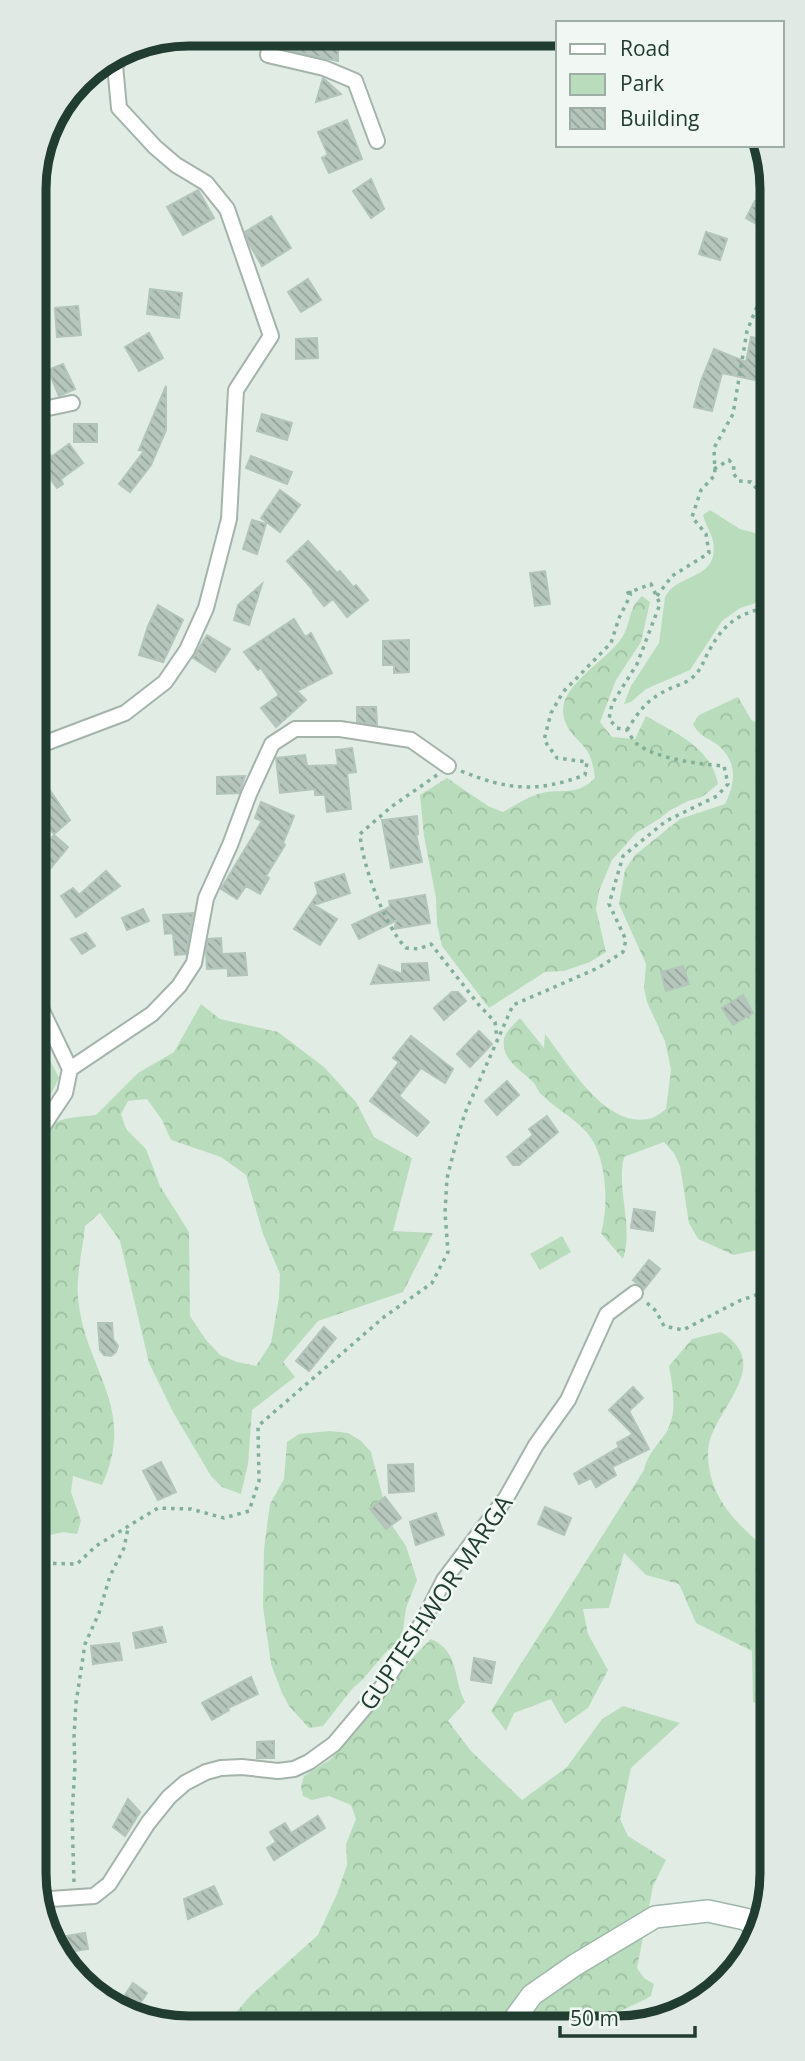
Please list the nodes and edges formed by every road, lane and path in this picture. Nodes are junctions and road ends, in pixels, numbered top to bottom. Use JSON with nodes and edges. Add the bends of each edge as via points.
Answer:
{"nodes":[{"id":1,"x":270,"y":46,"type":"edge"},
{"id":2,"x":110,"y":69,"type":"edge"},
{"id":3,"x":377,"y":141,"type":"dead end"},
{"id":4,"x":760,"y":299,"type":"edge"},
{"id":5,"x":72,"y":403,"type":"dead end"},
{"id":6,"x":46,"y":408,"type":"edge"},
{"id":7,"x":715,"y":475,"type":"junction"},
{"id":8,"x":760,"y":491,"type":"edge"},
{"id":9,"x":657,"y":596,"type":"junction"},
{"id":10,"x":760,"y":609,"type":"edge"},
{"id":11,"x":627,"y":730,"type":"junction"},
{"id":12,"x":46,"y":743,"type":"edge"},
{"id":13,"x":448,"y":766,"type":"junction"},
{"id":14,"x":46,"y":1019,"type":"edge"},
{"id":15,"x":497,"y":1041,"type":"junction"},
{"id":16,"x":70,"y":1069,"type":"junction"},
{"id":17,"x":46,"y":1122,"type":"edge"},
{"id":18,"x":635,"y":1293,"type":"joint"},
{"id":19,"x":759,"y":1294,"type":"edge"},
{"id":20,"x":128,"y":1527,"type":"junction"},
{"id":21,"x":46,"y":1563,"type":"edge"},
{"id":22,"x":74,"y":1899,"type":"junction"},
{"id":23,"x":48,"y":1900,"type":"edge"},
{"id":24,"x":751,"y":1923,"type":"edge"},
{"id":25,"x":517,"y":2016,"type":"edge"}],
"edges":[{"from":1,"to":3,"type":"street","via":[[268,55],[324,68],[355,81]]},
{"from":2,"to":12,"type":"street","via":[[119,107],[155,147],[206,183],[227,209],[271,336],[236,390],[229,519],[206,608],[187,650],[165,682],[125,713]]},
{"from":4,"to":7,"type":"path","via":[[747,331],[733,414],[714,448]]},
{"from":5,"to":6,"type":"street"},
{"from":7,"to":8,"type":"path","via":[[714,470],[729,460],[739,481],[751,482]]},
{"from":7,"to":9,"type":"path","via":[[701,490],[692,517],[706,534],[709,553],[672,576]]},
{"from":9,"to":11,"type":"path","via":[[660,604],[638,664],[612,704],[609,719],[617,728]]},
{"from":9,"to":13,"type":"path","via":[[651,584],[632,592],[611,643],[563,691],[551,713],[544,740],[557,758],[587,762],[585,775],[537,787],[510,787]]},
{"from":10,"to":11,"type":"path","via":[[746,611],[724,628],[701,669],[642,706]]},
{"from":11,"to":15,"type":"path","via":[[636,743],[651,750],[687,762],[724,766],[728,784],[717,796],[666,821],[623,856],[609,904],[626,940],[623,952],[598,968],[513,1005]]},
{"from":13,"to":15,"type":"path","via":[[360,834],[361,852],[395,937],[406,948],[431,944],[495,1021]]},
{"from":13,"to":16,"type":"street","via":[[411,740],[340,729],[296,729],[272,744],[206,898],[194,963],[152,1014]]},
{"from":14,"to":16,"type":"street"},
{"from":15,"to":20,"type":"path","via":[[457,1139],[444,1213],[448,1252],[432,1283],[384,1317],[258,1426],[259,1481],[249,1511],[224,1518],[191,1509],[158,1508]]},
{"from":16,"to":17,"type":"street","via":[[65,1093]]},
{"from":18,"to":19,"type":"path","via":[[656,1311],[664,1326],[683,1330]]},
{"from":18,"to":22,"type":"street","name":"GUPTESHWOR MARGA","via":[[607,1314],[568,1400],[506,1498],[444,1580],[382,1687],[334,1744],[294,1769],[221,1768],[185,1783],[148,1823],[109,1884],[94,1896]]},
{"from":20,"to":21,"type":"path","via":[[77,1564]]},
{"from":20,"to":22,"type":"path","via":[[85,1644],[76,1703]]},
{"from":22,"to":23,"type":"street","name":"GUPTESHWOR MARGA"},
{"from":24,"to":25,"type":"street","via":[[708,1911],[655,1917],[532,1995]]}]}
